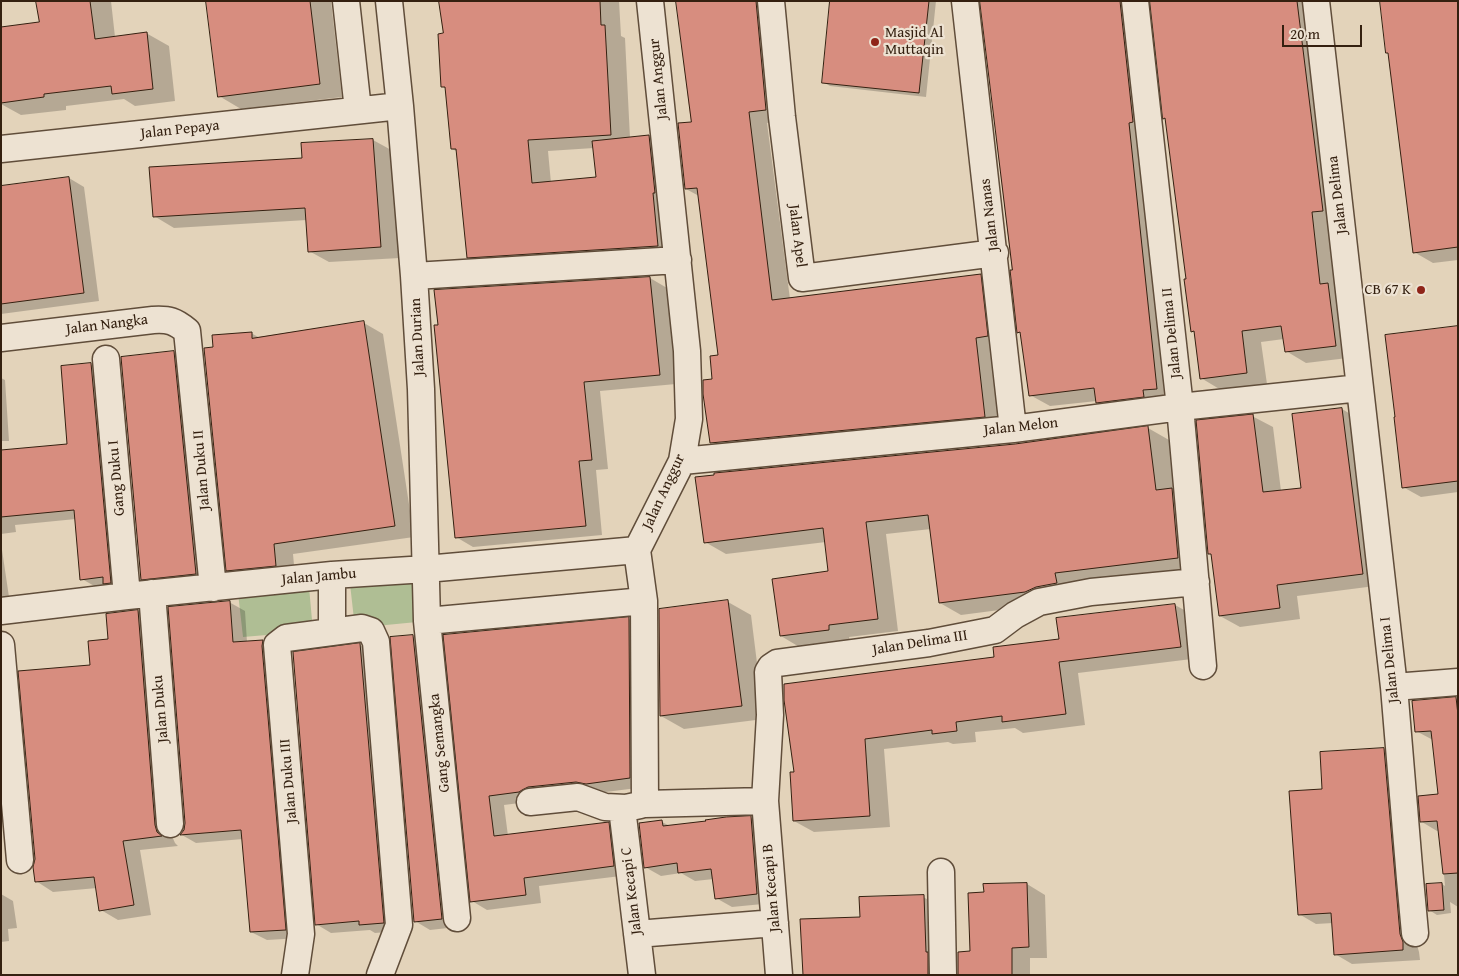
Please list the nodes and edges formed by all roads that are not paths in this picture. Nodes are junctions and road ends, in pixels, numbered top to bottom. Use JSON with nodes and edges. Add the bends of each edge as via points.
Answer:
{"nodes":[{"id":1,"x":346,"y":1,"type":"edge"},
{"id":2,"x":389,"y":1,"type":"edge"},
{"id":3,"x":650,"y":1,"type":"edge"},
{"id":4,"x":771,"y":1,"type":"edge"},
{"id":5,"x":966,"y":1,"type":"edge"},
{"id":6,"x":1135,"y":1,"type":"edge"},
{"id":7,"x":1316,"y":1,"type":"edge"},
{"id":8,"x":400,"y":106,"type":"junction"},
{"id":9,"x":358,"y":110,"type":"junction"},
{"id":10,"x":1,"y":149,"type":"edge"},
{"id":11,"x":994,"y":253,"type":"junction"},
{"id":12,"x":678,"y":260,"type":"junction"},
{"id":13,"x":414,"y":276,"type":"junction"},
{"id":14,"x":1,"y":338,"type":"edge"},
{"id":15,"x":190,"y":352,"type":"joint"},
{"id":16,"x":106,"y":359,"type":"dead end"},
{"id":17,"x":1360,"y":388,"type":"junction"},
{"id":18,"x":1180,"y":407,"type":"junction"},
{"id":19,"x":1013,"y":428,"type":"junction"},
{"id":20,"x":682,"y":461,"type":"junction"},
{"id":21,"x":637,"y":550,"type":"junction"},
{"id":22,"x":426,"y":569,"type":"junction"},
{"id":23,"x":332,"y":575,"type":"junction"},
{"id":24,"x":1196,"y":582,"type":"junction"},
{"id":25,"x":213,"y":588,"type":"junction"},
{"id":26,"x":140,"y":595,"type":"junction"},
{"id":27,"x":644,"y":601,"type":"junction"},
{"id":28,"x":1,"y":611,"type":"edge"},
{"id":29,"x":427,"y":620,"type":"junction"},
{"id":30,"x":332,"y":631,"type":"junction"},
{"id":31,"x":1,"y":645,"type":"edge"},
{"id":32,"x":1203,"y":666,"type":"dead end"},
{"id":33,"x":1458,"y":682,"type":"edge"},
{"id":34,"x":1394,"y":687,"type":"junction"},
{"id":35,"x":765,"y":800,"type":"junction"},
{"id":36,"x":530,"y":802,"type":"dead end"},
{"id":37,"x":634,"y":806,"type":"junction"},
{"id":38,"x":170,"y":824,"type":"dead end"},
{"id":39,"x":20,"y":860,"type":"dead end"},
{"id":40,"x":941,"y":872,"type":"dead end"},
{"id":41,"x":457,"y":918,"type":"dead end"},
{"id":42,"x":774,"y":923,"type":"junction"},
{"id":43,"x":1415,"y":933,"type":"dead end"},
{"id":44,"x":637,"y":934,"type":"junction"},
{"id":45,"x":636,"y":974,"type":"edge"},
{"id":46,"x":295,"y":975,"type":"edge"},
{"id":47,"x":380,"y":975,"type":"edge"},
{"id":48,"x":778,"y":975,"type":"edge"},
{"id":49,"x":943,"y":975,"type":"edge"}],
"edges":[{"from":1,"to":9,"type":"street"},
{"from":2,"to":8,"type":"street","name":"Jalan Durian"},
{"from":3,"to":12,"type":"street","name":"Jalan Anggur"},
{"from":4,"to":11,"type":"street","name":"Jalan Apel","via":[[802,278]]},
{"from":5,"to":11,"type":"street","name":"Jalan Nanas"},
{"from":6,"to":18,"type":"street","name":"Jalan Delima II"},
{"from":7,"to":17,"type":"street","name":"Jalan Delima"},
{"from":8,"to":9,"type":"street"},
{"from":8,"to":13,"type":"street","name":"Jalan Durian"},
{"from":9,"to":10,"type":"street","name":"Jalan Pepaya"},
{"from":11,"to":19,"type":"street","name":"Jalan Nanas"},
{"from":12,"to":13,"type":"street"},
{"from":12,"to":20,"type":"street","name":"Jalan Anggur","via":[[687,351],[689,419]]},
{"from":13,"to":22,"type":"street","name":"Jalan Durian"},
{"from":14,"to":15,"type":"street","name":"Jalan Nangka","via":[[168,319],[187,331]]},
{"from":15,"to":25,"type":"street","name":"Jalan Duku II"},
{"from":16,"to":26,"type":"street","name":"Gang Duku I"},
{"from":17,"to":18,"type":"street","name":"Jalan Melon"},
{"from":17,"to":34,"type":"street","name":"Jalan Delima I"},
{"from":18,"to":19,"type":"street","name":"Jalan Melon"},
{"from":18,"to":24,"type":"street","name":"Jalan Delima II"},
{"from":19,"to":20,"type":"street","name":"Jalan Melon"},
{"from":20,"to":21,"type":"street","name":"Jalan Anggur"},
{"from":21,"to":22,"type":"street","name":"Jalan Jambu"},
{"from":21,"to":27,"type":"street"},
{"from":22,"to":23,"type":"street","name":"Jalan Jambu"},
{"from":22,"to":29,"type":"street","name":"Gang Semangka"},
{"from":23,"to":25,"type":"street","name":"Jalan Jambu"},
{"from":23,"to":30,"type":"street"},
{"from":24,"to":32,"type":"street","name":"Jalan Delima II"},
{"from":24,"to":35,"type":"street","name":"Jalan Delima III","via":[[1091,592],[1040,602],[995,630],[771,666],[768,672],[770,715]]},
{"from":25,"to":26,"type":"street","name":"Jalan Jambu"},
{"from":26,"to":28,"type":"street","name":"Jalan Jambu"},
{"from":26,"to":38,"type":"street","name":"Jalan Duku"},
{"from":27,"to":29,"type":"street"},
{"from":27,"to":37,"type":"street"},
{"from":29,"to":41,"type":"street","name":"Gang Semangka"},
{"from":30,"to":46,"type":"street","name":"Jalan Duku III","via":[[286,638],[277,645],[301,934]]},
{"from":30,"to":47,"type":"street","name":"Jalan Duku III","via":[[362,628],[370,631],[376,642],[399,925]]},
{"from":31,"to":39,"type":"street"},
{"from":33,"to":34,"type":"street"},
{"from":34,"to":43,"type":"street","name":"Jalan Delima I"},
{"from":35,"to":37,"type":"street"},
{"from":35,"to":42,"type":"street","name":"Jalan Kecapi B"},
{"from":36,"to":37,"type":"street","via":[[578,797],[605,807]]},
{"from":37,"to":44,"type":"street","name":"Jalan Kecapi C"},
{"from":40,"to":49,"type":"street"},
{"from":42,"to":44,"type":"street"},
{"from":42,"to":48,"type":"street","name":"Jalan Kecapi B"},
{"from":44,"to":45,"type":"street","name":"Jalan Kecapi C"}]}
